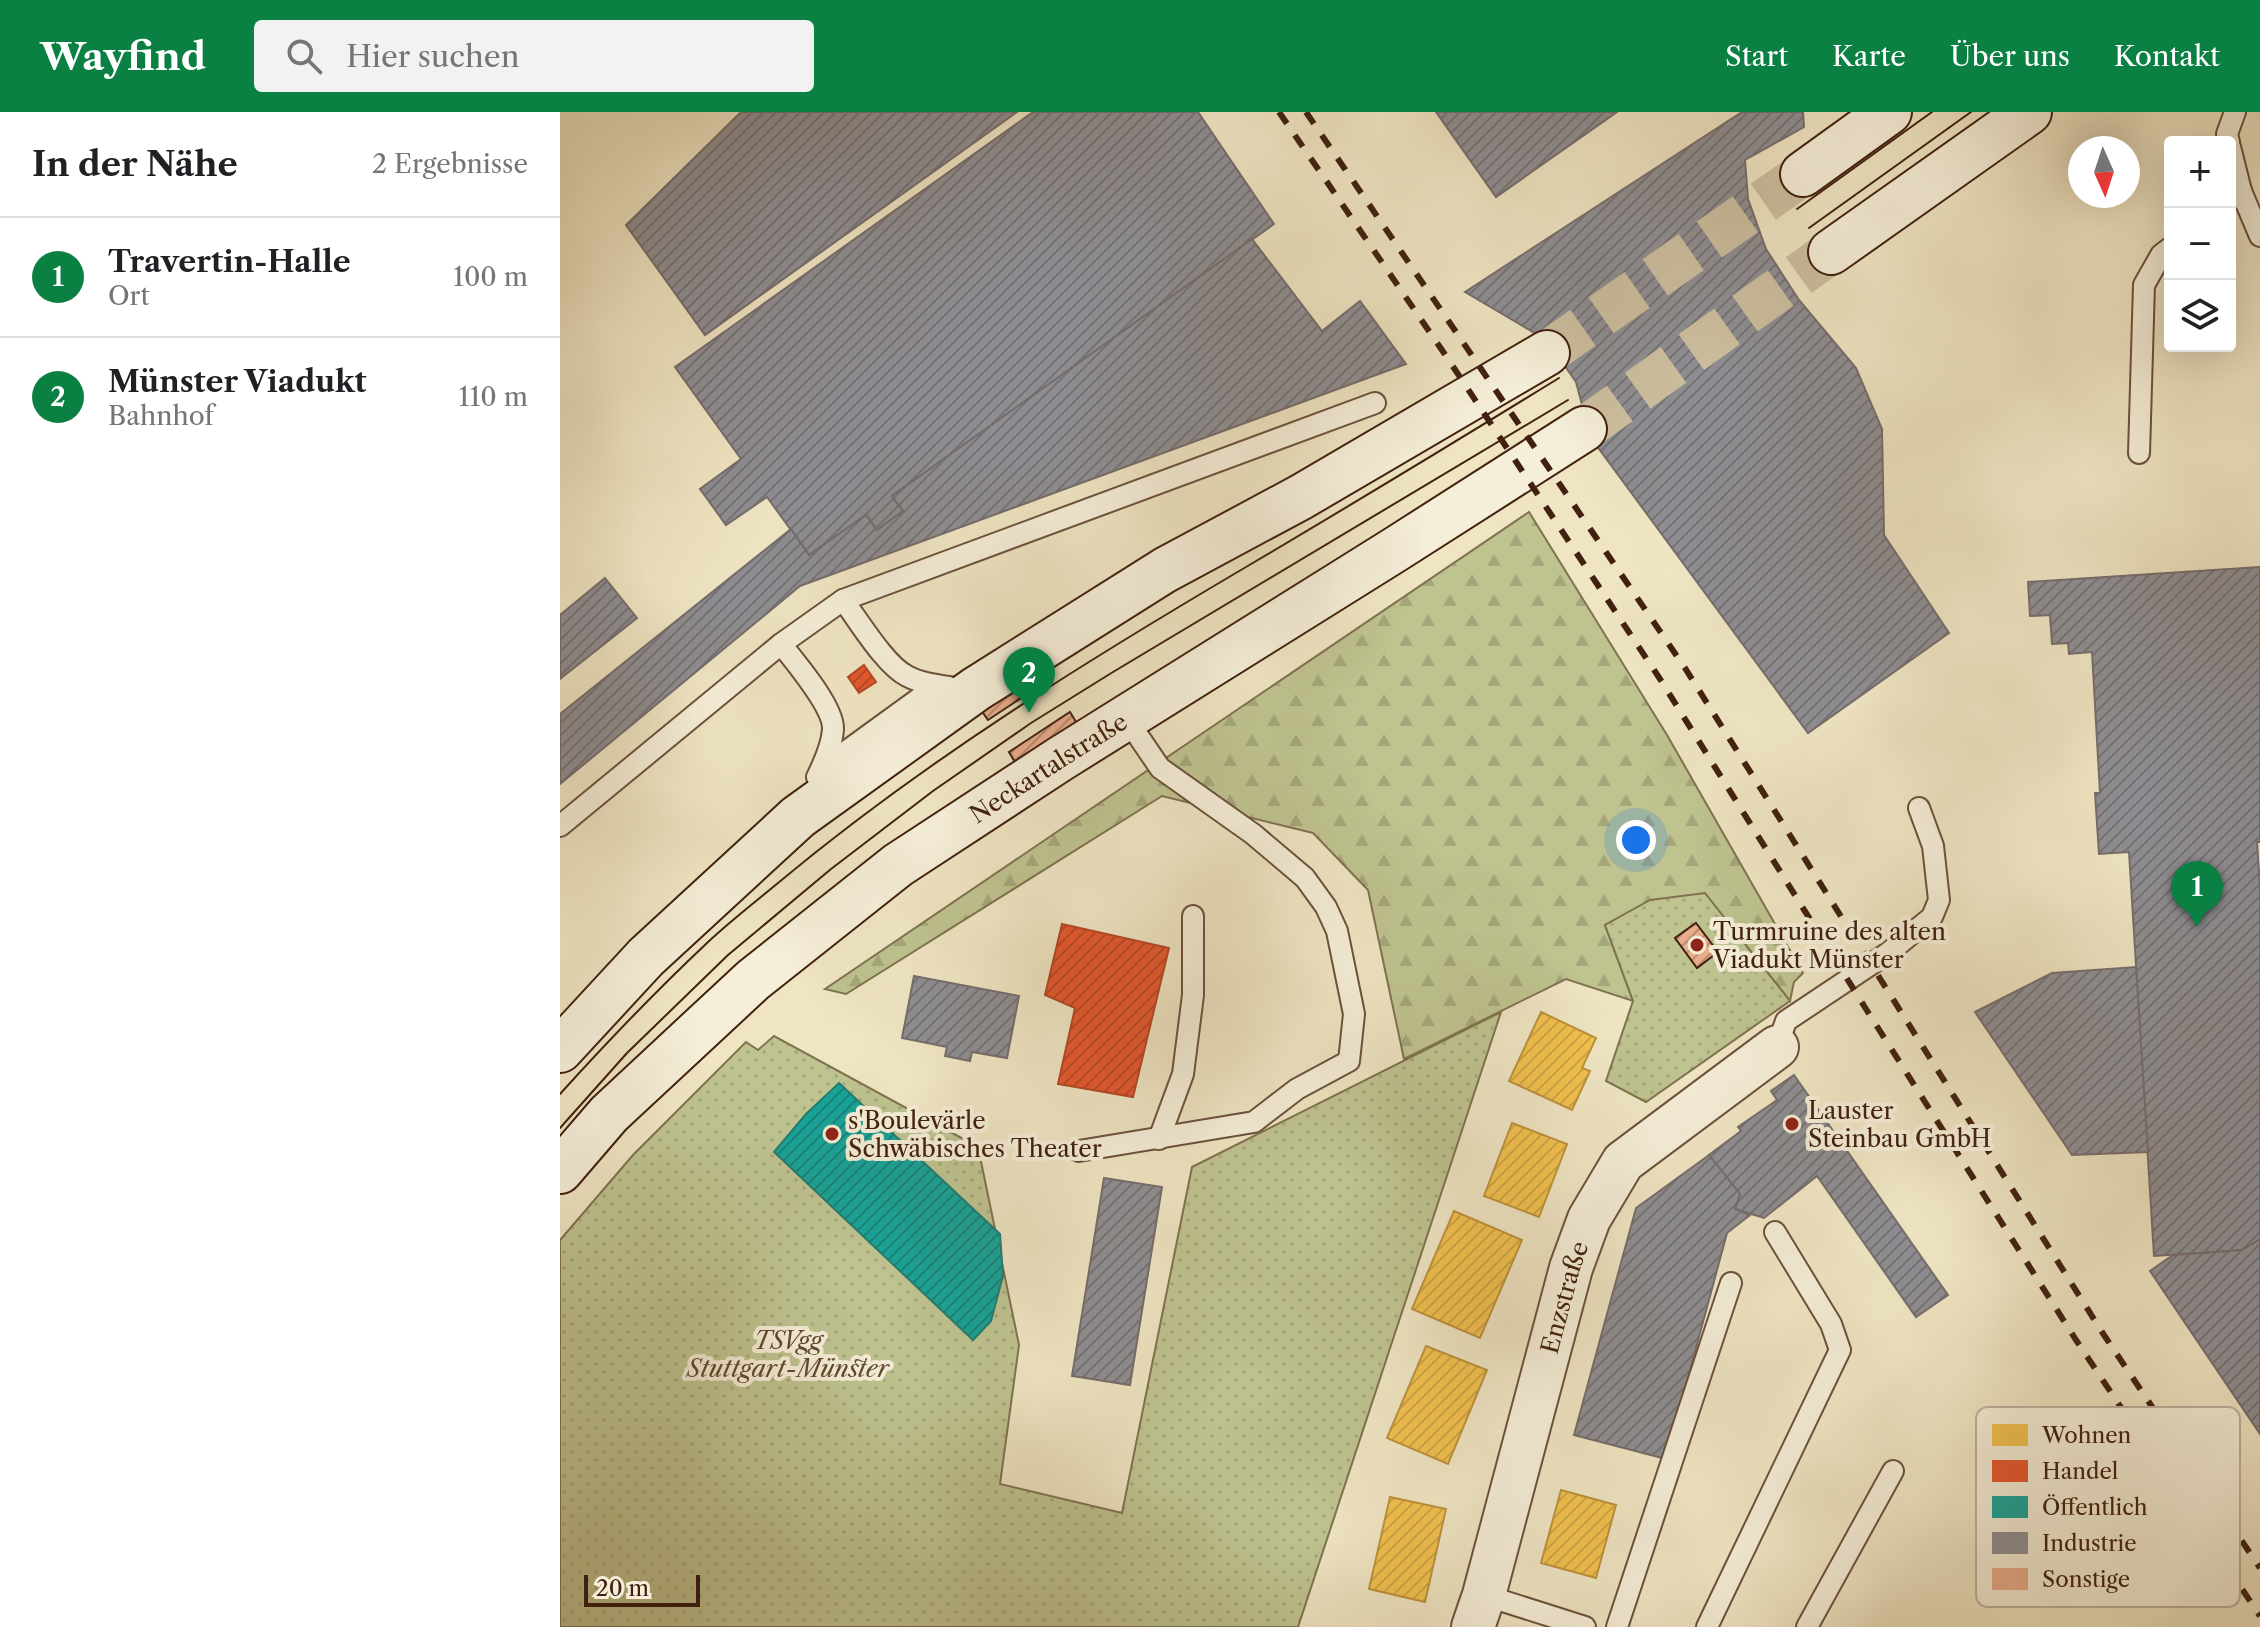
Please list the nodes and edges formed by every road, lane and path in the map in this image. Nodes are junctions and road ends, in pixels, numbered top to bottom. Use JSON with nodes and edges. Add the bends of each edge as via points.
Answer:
{"nodes":[{"id":1,"x":1889,"y":112,"type":"edge"},
{"id":2,"x":2029,"y":112,"type":"edge"},
{"id":3,"x":2235,"y":112,"type":"edge"},
{"id":4,"x":2227,"y":136,"type":"edge"},
{"id":5,"x":1803,"y":174,"type":"tunnel mouth"},
{"id":6,"x":2236,"y":195,"type":"edge"},
{"id":7,"x":2260,"y":236,"type":"edge"},
{"id":8,"x":1831,"y":252,"type":"tunnel mouth"},
{"id":9,"x":2164,"y":253,"type":"edge"},
{"id":10,"x":1547,"y":353,"type":"tunnel mouth"},
{"id":11,"x":1375,"y":403,"type":"dead end"},
{"id":12,"x":1584,"y":429,"type":"tunnel mouth"},
{"id":13,"x":2139,"y":453,"type":"dead end"},
{"id":14,"x":843,"y":600,"type":"junction"},
{"id":15,"x":781,"y":644,"type":"junction"},
{"id":16,"x":976,"y":689,"type":"junction"},
{"id":17,"x":1126,"y":718,"type":"junction"},
{"id":18,"x":1919,"y":808,"type":"dead end"},
{"id":19,"x":798,"y":817,"type":"junction"},
{"id":20,"x":560,"y":826,"type":"edge"},
{"id":21,"x":1193,"y":916,"type":"dead end"},
{"id":22,"x":1777,"y":1047,"type":"joint"},
{"id":23,"x":560,"y":1050,"type":"edge"},
{"id":24,"x":1159,"y":1139,"type":"junction"},
{"id":25,"x":1079,"y":1151,"type":"dead end"},
{"id":26,"x":560,"y":1171,"type":"edge"},
{"id":27,"x":1775,"y":1232,"type":"dead end"},
{"id":28,"x":1731,"y":1283,"type":"dead end"},
{"id":29,"x":1893,"y":1471,"type":"dead end"},
{"id":30,"x":1478,"y":1611,"type":"edge"},
{"id":31,"x":1585,"y":1627,"type":"edge"},
{"id":32,"x":1617,"y":1627,"type":"edge"},
{"id":33,"x":1707,"y":1627,"type":"edge"},
{"id":34,"x":1807,"y":1627,"type":"edge"}],
"edges":[{"from":1,"to":5,"type":"main road"},
{"from":2,"to":8,"type":"main road"},
{"from":3,"to":4,"type":"lane"},
{"from":6,"to":7,"type":"lane"},
{"from":9,"to":13,"type":"lane","via":[[2144,285]]},
{"from":10,"to":16,"type":"main road","via":[[1165,570]]},
{"from":11,"to":14,"type":"lane"},
{"from":12,"to":17,"type":"main road","name":"Neckartalstraße"},
{"from":14,"to":15,"type":"lane"},
{"from":14,"to":16,"type":"lane","via":[[890,663],[906,676],[931,685]]},
{"from":15,"to":19,"type":"lane","via":[[824,703],[833,727],[826,757]]},
{"from":15,"to":20,"type":"lane"},
{"from":16,"to":19,"type":"main road"},
{"from":17,"to":24,"type":"lane","via":[[1160,768],[1305,878],[1337,931],[1354,1014],[1349,1061],[1297,1089],[1254,1122]]},
{"from":17,"to":26,"type":"main road","name":"Neckartalstraße","via":[[898,865],[753,980],[609,1114]]},
{"from":18,"to":22,"type":"lane","via":[[1933,846],[1939,900],[1932,917],[1786,1021]]},
{"from":19,"to":23,"type":"main road","via":[[646,957]]},
{"from":21,"to":24,"type":"lane","via":[[1193,995],[1183,1074]]},
{"from":22,"to":30,"type":"street","name":"Enzstraße","via":[[1623,1162],[1589,1219]]},
{"from":24,"to":25,"type":"lane"},
{"from":27,"to":33,"type":"lane","via":[[1831,1324],[1840,1350]]},
{"from":28,"to":32,"type":"lane"},
{"from":29,"to":34,"type":"lane"},
{"from":30,"to":31,"type":"lane"}]}
